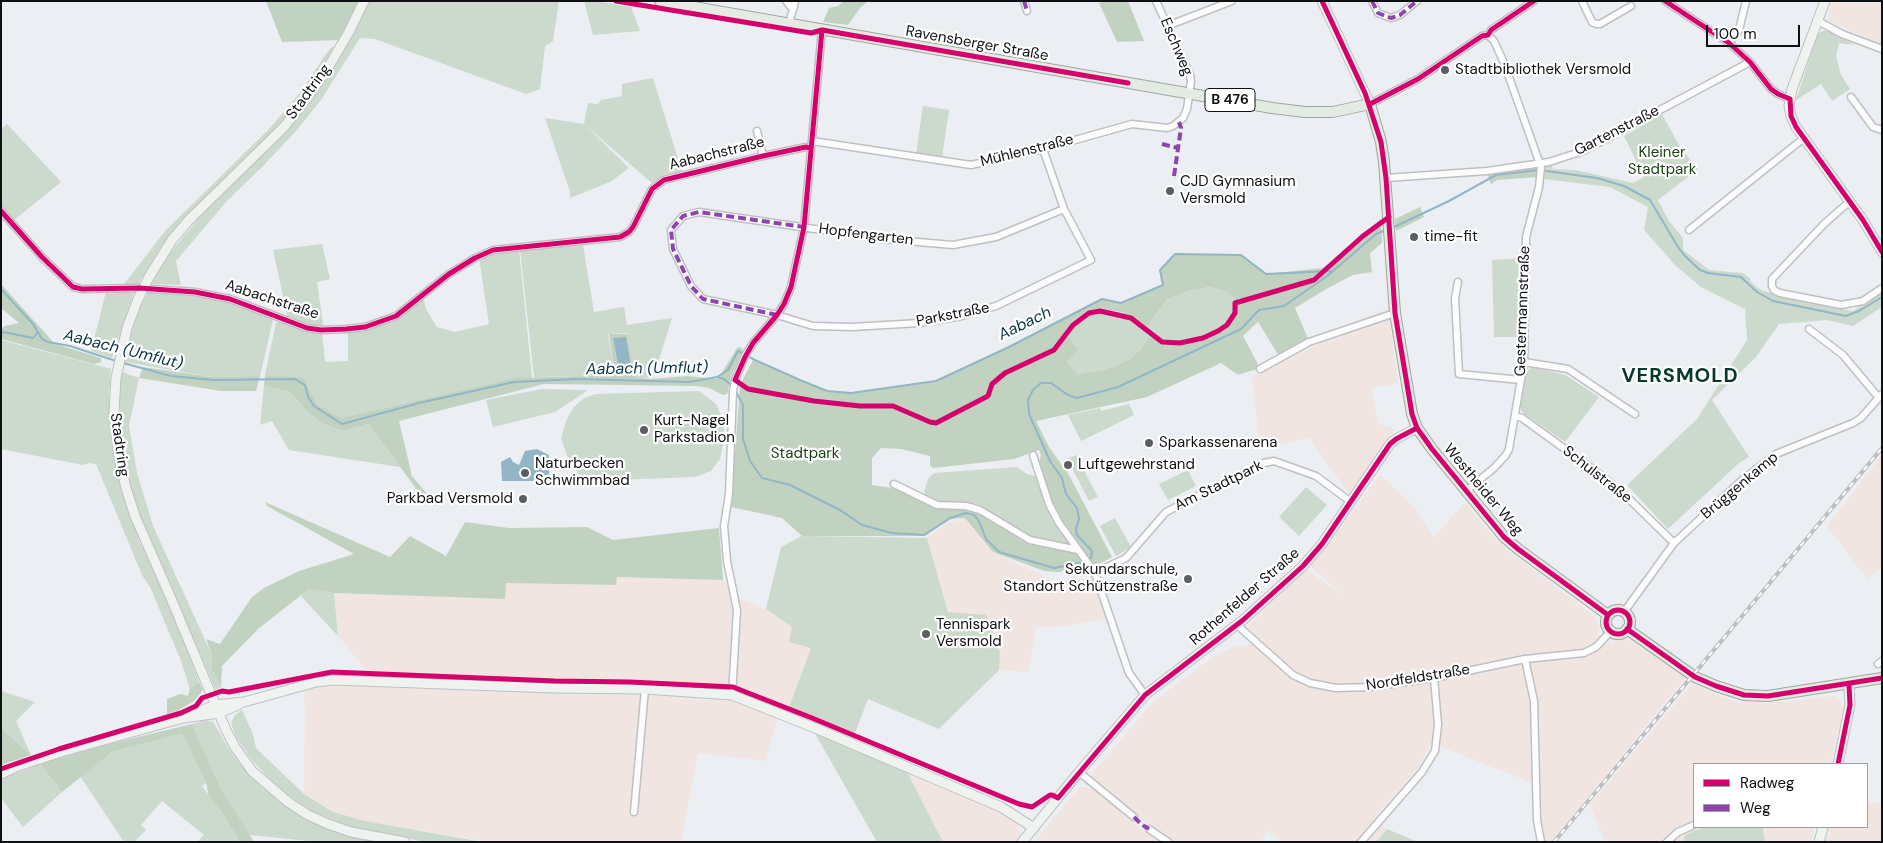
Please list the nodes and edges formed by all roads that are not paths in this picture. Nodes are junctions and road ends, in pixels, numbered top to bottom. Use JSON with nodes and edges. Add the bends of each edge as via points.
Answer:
{"nodes":[{"id":1,"x":364,"y":1,"type":"edge"},
{"id":2,"x":660,"y":1,"type":"edge"},
{"id":3,"x":786,"y":1,"type":"edge"},
{"id":4,"x":1024,"y":1,"type":"edge"},
{"id":5,"x":1156,"y":1,"type":"edge"},
{"id":6,"x":1232,"y":1,"type":"edge"},
{"id":7,"x":1322,"y":1,"type":"edge"},
{"id":8,"x":1372,"y":1,"type":"edge"},
{"id":9,"x":1417,"y":1,"type":"edge"},
{"id":10,"x":1534,"y":1,"type":"edge"},
{"id":11,"x":1582,"y":1,"type":"edge"},
{"id":12,"x":1665,"y":1,"type":"edge"},
{"id":13,"x":1746,"y":1,"type":"edge"},
{"id":14,"x":1825,"y":1,"type":"edge"},
{"id":15,"x":794,"y":4,"type":"edge"},
{"id":16,"x":1631,"y":6,"type":"dead end"},
{"id":17,"x":1027,"y":11,"type":"dead end"},
{"id":18,"x":1818,"y":20,"type":"junction"},
{"id":19,"x":789,"y":24,"type":"junction"},
{"id":20,"x":1167,"y":26,"type":"junction"},
{"id":21,"x":822,"y":30,"type":"junction"},
{"id":22,"x":1488,"y":35,"type":"junction"},
{"id":23,"x":1729,"y":43,"type":"junction"},
{"id":24,"x":1882,"y":49,"type":"edge"},
{"id":25,"x":1750,"y":62,"type":"junction"},
{"id":26,"x":1189,"y":93,"type":"junction"},
{"id":27,"x":1851,"y":97,"type":"dead end"},
{"id":28,"x":1790,"y":99,"type":"junction"},
{"id":29,"x":1370,"y":104,"type":"junction"},
{"id":30,"x":1882,"y":130,"type":"edge"},
{"id":31,"x":757,"y":131,"type":"dead end"},
{"id":32,"x":1804,"y":138,"type":"junction"},
{"id":33,"x":812,"y":144,"type":"junction"},
{"id":34,"x":1043,"y":149,"type":"junction"},
{"id":35,"x":763,"y":156,"type":"junction"},
{"id":36,"x":1541,"y":165,"type":"junction"},
{"id":37,"x":1386,"y":178,"type":"junction"},
{"id":38,"x":1850,"y":201,"type":"junction"},
{"id":39,"x":1064,"y":209,"type":"junction"},
{"id":40,"x":1,"y":211,"type":"edge"},
{"id":41,"x":804,"y":227,"type":"junction"},
{"id":42,"x":1689,"y":230,"type":"dead end"},
{"id":43,"x":1882,"y":252,"type":"edge"},
{"id":44,"x":1458,"y":282,"type":"dead end"},
{"id":45,"x":1882,"y":288,"type":"edge"},
{"id":46,"x":1395,"y":313,"type":"junction"},
{"id":47,"x":777,"y":315,"type":"junction"},
{"id":48,"x":1809,"y":328,"type":"dead end"},
{"id":49,"x":1524,"y":362,"type":"junction"},
{"id":50,"x":1260,"y":369,"type":"dead end"},
{"id":51,"x":1521,"y":380,"type":"junction"},
{"id":52,"x":1880,"y":396,"type":"edge"},
{"id":53,"x":1635,"y":414,"type":"dead end"},
{"id":54,"x":1515,"y":416,"type":"junction"},
{"id":55,"x":1417,"y":428,"type":"junction"},
{"id":56,"x":1032,"y":456,"type":"dead end"},
{"id":57,"x":894,"y":484,"type":"dead end"},
{"id":58,"x":1466,"y":490,"type":"junction"},
{"id":59,"x":1351,"y":502,"type":"junction"},
{"id":60,"x":1674,"y":543,"type":"junction"},
{"id":61,"x":1078,"y":550,"type":"junction"},
{"id":62,"x":1095,"y":573,"type":"junction"},
{"id":63,"x":1624,"y":612,"type":"junction"},
{"id":64,"x":1608,"y":615,"type":"junction"},
{"id":65,"x":1237,"y":625,"type":"junction"},
{"id":66,"x":1627,"y":629,"type":"junction"},
{"id":67,"x":1610,"y":632,"type":"junction"},
{"id":68,"x":1524,"y":659,"type":"junction"},
{"id":69,"x":1434,"y":678,"type":"junction"},
{"id":70,"x":1882,"y":678,"type":"edge"},
{"id":71,"x":1849,"y":685,"type":"junction"},
{"id":72,"x":645,"y":689,"type":"junction"},
{"id":73,"x":732,"y":695,"type":"junction"},
{"id":74,"x":1145,"y":695,"type":"junction"},
{"id":75,"x":217,"y":709,"type":"junction"},
{"id":76,"x":1838,"y":763,"type":"edge"},
{"id":77,"x":1079,"y":772,"type":"junction"},
{"id":78,"x":1,"y":774,"type":"edge"},
{"id":79,"x":634,"y":812,"type":"dead end"},
{"id":80,"x":1134,"y":817,"type":"dead end"},
{"id":81,"x":1693,"y":826,"type":"edge"},
{"id":82,"x":1034,"y":828,"type":"junction"},
{"id":83,"x":1823,"y":828,"type":"edge"},
{"id":84,"x":1150,"y":829,"type":"dead end"},
{"id":85,"x":406,"y":842,"type":"edge"},
{"id":86,"x":1022,"y":842,"type":"edge"},
{"id":87,"x":1168,"y":842,"type":"edge"},
{"id":88,"x":1361,"y":842,"type":"edge"},
{"id":89,"x":1541,"y":842,"type":"edge"},
{"id":90,"x":1666,"y":842,"type":"edge"},
{"id":91,"x":1819,"y":842,"type":"edge"}],
"edges":[{"from":1,"to":75,"type":"street","name":"Stadtring","bridge":true,"via":[[334,58],[303,103],[172,240],[138,299],[121,350],[114,412],[126,488]]},
{"from":2,"to":19,"type":"main road","name":"Ravensberger Straße","number":"B 476"},
{"from":3,"to":15,"type":"street","via":[[790,6]]},
{"from":4,"to":17,"type":"street"},
{"from":5,"to":20,"type":"street","name":"Eschweg"},
{"from":6,"to":20,"type":"street"},
{"from":7,"to":29,"type":"street"},
{"from":8,"to":9,"type":"street","via":[[1378,13],[1391,18]]},
{"from":10,"to":22,"type":"street","name":"Ravensberger Straße"},
{"from":11,"to":16,"type":"street","via":[[1596,24]]},
{"from":12,"to":23,"type":"street"},
{"from":13,"to":23,"type":"street","via":[[1739,30]]},
{"from":14,"to":18,"type":"street"},
{"from":15,"to":19,"type":"street"},
{"from":18,"to":24,"type":"street","via":[[1842,34]]},
{"from":18,"to":28,"type":"street"},
{"from":19,"to":21,"type":"main road","name":"Ravensberger Straße","number":"B 476"},
{"from":20,"to":26,"type":"street","name":"Eschweg","via":[[1190,75]]},
{"from":21,"to":26,"type":"main road","name":"Ravensberger Straße","number":"B 476"},
{"from":21,"to":33,"type":"street"},
{"from":22,"to":29,"type":"street","name":"Ravensberger Straße","via":[[1418,79]]},
{"from":22,"to":36,"type":"street","name":"Gestermannstraße","via":[[1494,40],[1504,63]]},
{"from":23,"to":25,"type":"street"},
{"from":25,"to":28,"type":"street","via":[[1771,89]]},
{"from":25,"to":36,"type":"street","name":"Gartenstraße","via":[[1583,152]]},
{"from":26,"to":29,"type":"main road","name":"Ravensberger Straße","number":"B 476","via":[[1305,112],[1333,112]]},
{"from":26,"to":34,"type":"street","name":"Mühlenstraße","via":[[1183,118],[1173,126],[1132,124]]},
{"from":27,"to":30,"type":"street","via":[[1874,127]]},
{"from":28,"to":32,"type":"street","via":[[1791,116]]},
{"from":29,"to":37,"type":"main road","via":[[1381,142]]},
{"from":31,"to":35,"type":"street","name":"Aabachstraße"},
{"from":32,"to":38,"type":"street"},
{"from":32,"to":42,"type":"street"},
{"from":33,"to":34,"type":"street","name":"Mühlenstraße","via":[[971,165]]},
{"from":33,"to":35,"type":"street","name":"Aabachstraße"},
{"from":33,"to":41,"type":"street"},
{"from":34,"to":39,"type":"street"},
{"from":35,"to":40,"type":"street","name":"Aabachstraße","via":[[672,177],[658,184],[648,196],[633,228],[620,237],[493,250],[449,274],[396,316],[365,327],[346,329],[308,328],[208,294],[73,287]]},
{"from":36,"to":37,"type":"street","name":"Gartenstraße"},
{"from":36,"to":49,"type":"street","name":"Gestermannstraße","via":[[1526,238]]},
{"from":37,"to":46,"type":"main road"},
{"from":38,"to":43,"type":"street"},
{"from":38,"to":45,"type":"street","via":[[1772,279],[1772,286],[1780,293],[1841,305],[1863,301]]},
{"from":39,"to":41,"type":"street","name":"Hopfengarten","via":[[996,237],[953,245]]},
{"from":39,"to":47,"type":"street","name":"Parkstraße","via":[[1091,260],[996,306],[919,323],[852,326],[813,326]]},
{"from":41,"to":47,"type":"street","via":[[791,287]]},
{"from":41,"to":47,"type":"street","name":"Hopfengarten","via":[[699,212],[683,216],[671,230],[673,250],[691,286],[703,299]]},
{"from":44,"to":51,"type":"street","via":[[1455,298],[1459,374]]},
{"from":46,"to":50,"type":"street","via":[[1309,342]]},
{"from":46,"to":55,"type":"main road"},
{"from":47,"to":73,"type":"street","via":[[746,354],[733,388],[730,483],[724,526],[737,610]]},
{"from":48,"to":52,"type":"street","via":[[1842,355]]},
{"from":49,"to":51,"type":"street","name":"Gestermannstraße"},
{"from":49,"to":53,"type":"street","via":[[1568,369]]},
{"from":51,"to":54,"type":"street","name":"Gestermannstraße"},
{"from":52,"to":60,"type":"street","name":"Brüggenkamp","via":[[1853,423],[1776,454],[1742,480]]},
{"from":54,"to":58,"type":"street","name":"Gestermannstraße","via":[[1506,455]]},
{"from":54,"to":60,"type":"street","name":"Schulstraße","via":[[1598,473]]},
{"from":55,"to":58,"type":"main road","name":"Westheider Weg"},
{"from":55,"to":59,"type":"street","name":"Rothenfelder Straße","via":[[1396,438]]},
{"from":56,"to":61,"type":"street","via":[[1049,504]]},
{"from":57,"to":61,"type":"street","via":[[936,504],[980,510],[1030,540]]},
{"from":58,"to":64,"type":"main road","name":"Westheider Weg","via":[[1518,550]]},
{"from":59,"to":62,"type":"street","name":"Am Stadtpark","via":[[1316,476],[1274,461],[1264,463],[1166,512],[1126,558]]},
{"from":59,"to":65,"type":"street","name":"Rothenfelder Straße","via":[[1303,566]]},
{"from":60,"to":63,"type":"street","name":"Brüggenkamp"},
{"from":61,"to":62,"type":"street"},
{"from":62,"to":74,"type":"street","via":[[1129,673]]},
{"from":63,"to":64,"type":"main road","via":[[1613,611]]},
{"from":63,"to":66,"type":"main road","via":[[1630,622]]},
{"from":64,"to":67,"type":"main road","via":[[1606,624]]},
{"from":65,"to":69,"type":"street","name":"Nordfeldstraße","via":[[1278,664],[1310,683],[1336,688],[1362,687]]},
{"from":65,"to":74,"type":"street","name":"Rothenfelder Straße"},
{"from":66,"to":67,"type":"main road","via":[[1621,633]]},
{"from":66,"to":71,"type":"main road","via":[[1695,677],[1744,695],[1768,696]]},
{"from":67,"to":68,"type":"street","name":"Nordfeldstraße","via":[[1596,647],[1584,653]]},
{"from":68,"to":69,"type":"street","name":"Nordfeldstraße"},
{"from":68,"to":89,"type":"street","via":[[1534,701],[1537,820]]},
{"from":69,"to":88,"type":"street","via":[[1438,725],[1434,750],[1422,772]]},
{"from":70,"to":71,"type":"main road"},
{"from":71,"to":76,"type":"street","via":[[1850,705]]},
{"from":72,"to":73,"type":"street"},
{"from":72,"to":75,"type":"street","via":[[334,680]]},
{"from":72,"to":79,"type":"street"},
{"from":73,"to":82,"type":"street","via":[[1001,807]]},
{"from":74,"to":77,"type":"street","name":"Rothenfelder Straße"},
{"from":75,"to":78,"type":"street","via":[[61,752]]},
{"from":75,"to":85,"type":"street","name":"Stadtring","via":[[244,761],[288,802],[328,824]]},
{"from":77,"to":80,"type":"street"},
{"from":77,"to":82,"type":"street","name":"Rothenfelder Straße"},
{"from":81,"to":90,"type":"street","via":[[1678,832]]},
{"from":82,"to":86,"type":"street","name":"Rothenfelder Straße"},
{"from":83,"to":91,"type":"street"},
{"from":84,"to":87,"type":"street"}]}
